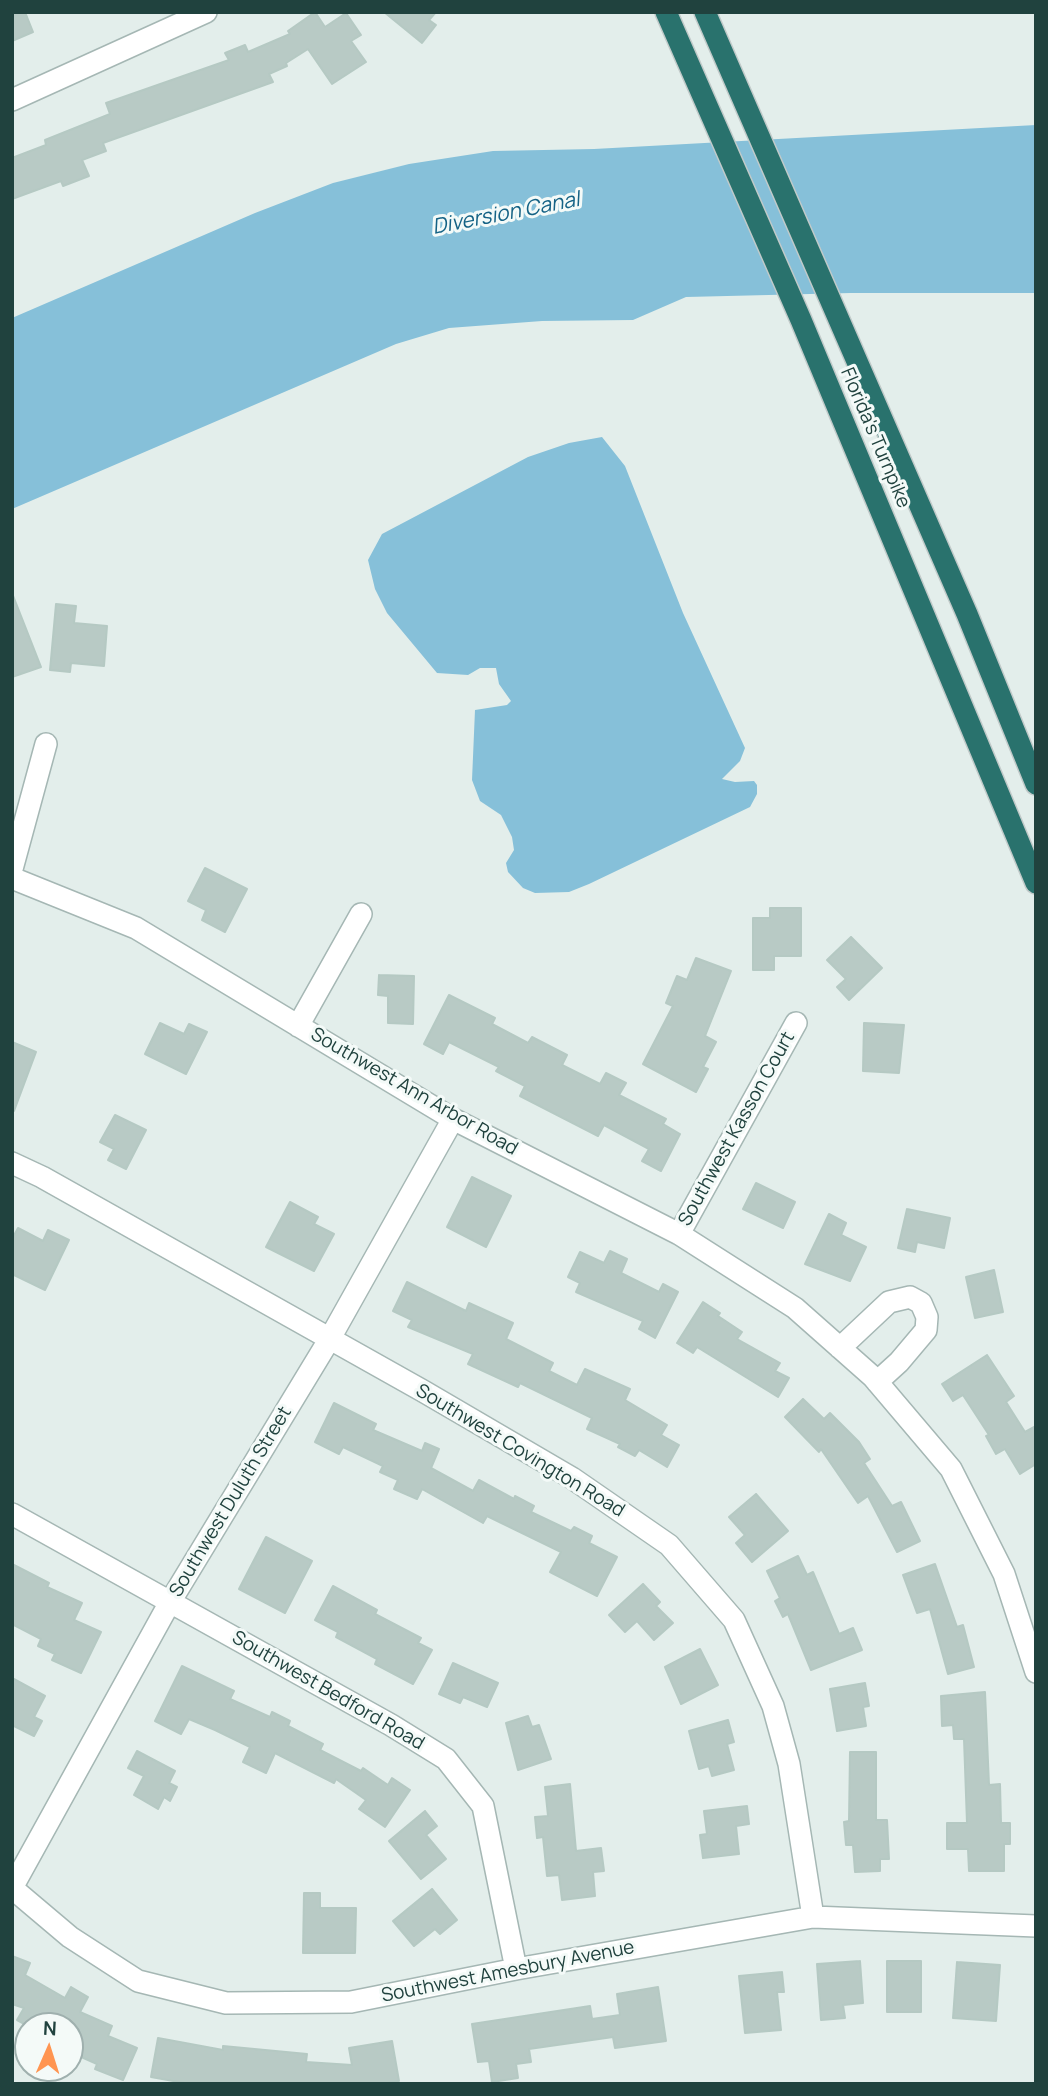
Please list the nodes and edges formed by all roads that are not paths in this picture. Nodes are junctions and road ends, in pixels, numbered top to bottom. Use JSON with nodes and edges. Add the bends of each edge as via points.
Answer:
{"nodes":[{"id":1,"x":206,"y":12,"type":"edge"},
{"id":2,"x":666,"y":12,"type":"edge"},
{"id":3,"x":705,"y":12,"type":"edge"},
{"id":4,"x":12,"y":100,"type":"edge"},
{"id":5,"x":46,"y":744,"type":"dead end"},
{"id":6,"x":1036,"y":785,"type":"edge"},
{"id":7,"x":12,"y":869,"type":"edge"},
{"id":8,"x":12,"y":878,"type":"edge"},
{"id":9,"x":1036,"y":883,"type":"edge"},
{"id":10,"x":361,"y":914,"type":"dead end"},
{"id":11,"x":796,"y":1023,"type":"dead end"},
{"id":12,"x":298,"y":1026,"type":"junction"},
{"id":13,"x":453,"y":1119,"type":"junction"},
{"id":14,"x":12,"y":1163,"type":"edge"},
{"id":15,"x":679,"y":1234,"type":"junction"},
{"id":16,"x":329,"y":1340,"type":"junction"},
{"id":17,"x":839,"y":1348,"type":"junction"},
{"id":18,"x":877,"y":1382,"type":"junction"},
{"id":19,"x":12,"y":1514,"type":"edge"},
{"id":20,"x":170,"y":1602,"type":"junction"},
{"id":21,"x":1036,"y":1672,"type":"edge"},
{"id":22,"x":12,"y":1888,"type":"edge"},
{"id":23,"x":813,"y":1917,"type":"junction"},
{"id":24,"x":1036,"y":1926,"type":"edge"},
{"id":25,"x":516,"y":1969,"type":"junction"}],
"edges":[{"from":1,"to":4,"type":"street"},
{"from":2,"to":9,"type":"highway","name":"Florida's Turnpike","via":[[801,320]]},
{"from":3,"to":6,"type":"highway","name":"Florida's Turnpike"},
{"from":5,"to":7,"type":"street"},
{"from":8,"to":12,"type":"street","name":"Southwest Ann Arbor Road","via":[[136,928]]},
{"from":10,"to":12,"type":"street"},
{"from":11,"to":15,"type":"street","name":"Southwest Kasson Court"},
{"from":12,"to":13,"type":"street","name":"Southwest Ann Arbor Road"},
{"from":13,"to":15,"type":"street","name":"Southwest Ann Arbor Road"},
{"from":13,"to":16,"type":"street","name":"Southwest Duluth Street"},
{"from":14,"to":16,"type":"street","name":"Southwest Covington Road"},
{"from":15,"to":17,"type":"street","name":"Southwest Ann Arbor Road","via":[[795,1308]]},
{"from":16,"to":20,"type":"street","name":"Southwest Duluth Street"},
{"from":16,"to":23,"type":"street","name":"Southwest Covington Road","via":[[572,1478],[669,1545],[734,1620],[773,1706],[789,1764]]},
{"from":17,"to":18,"type":"street","name":"Southwest Ann Arbor Road"},
{"from":17,"to":18,"type":"street","via":[[889,1302],[911,1297],[921,1303],[926,1330]]},
{"from":18,"to":21,"type":"street","name":"Southwest Ann Arbor Road","via":[[951,1469],[1004,1574]]},
{"from":19,"to":20,"type":"street","name":"Southwest Bedford Road"},
{"from":20,"to":22,"type":"street","name":"Southwest Duluth Street"},
{"from":20,"to":25,"type":"street","name":"Southwest Bedford Road","via":[[446,1759],[482,1806]]},
{"from":22,"to":25,"type":"street","name":"Southwest Amesbury Avenue","via":[[70,1937],[138,1981],[226,2003],[351,2002]]},
{"from":23,"to":24,"type":"street","name":"Southwest Amesbury Avenue"},
{"from":23,"to":25,"type":"street","name":"Southwest Amesbury Avenue"}]}
